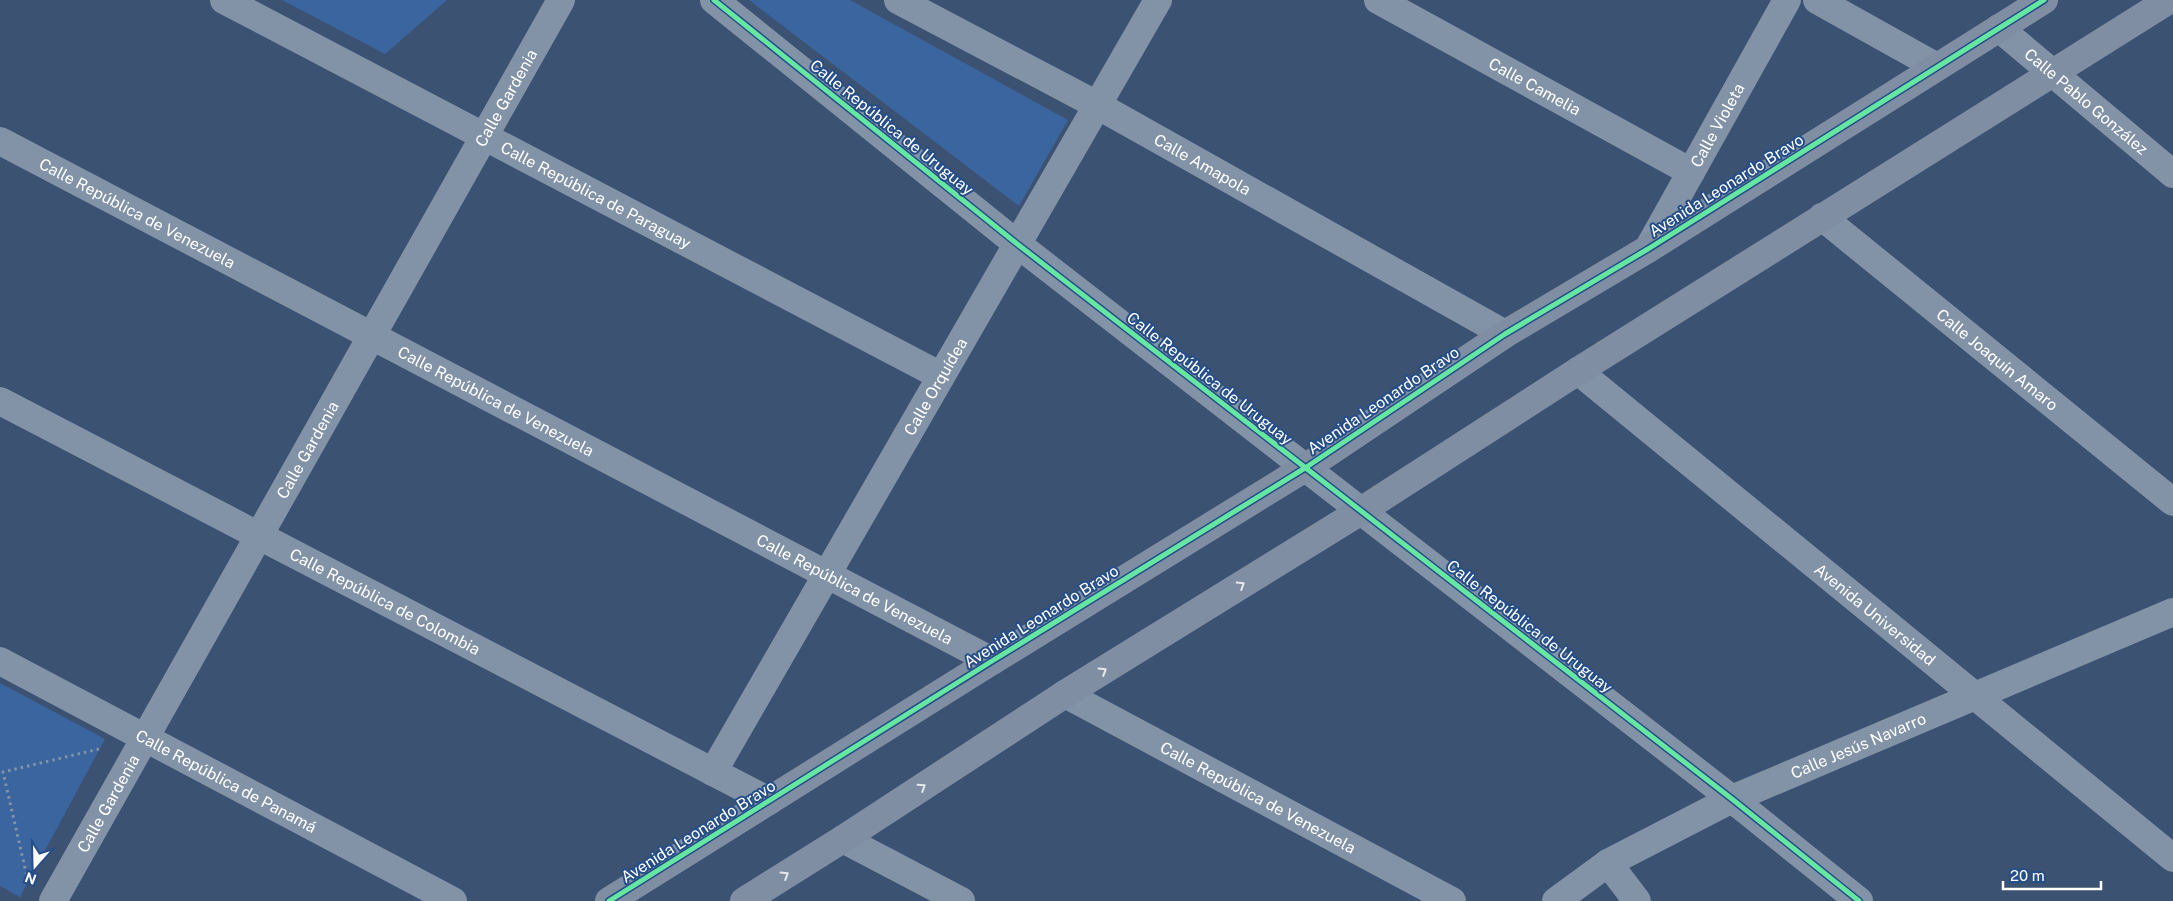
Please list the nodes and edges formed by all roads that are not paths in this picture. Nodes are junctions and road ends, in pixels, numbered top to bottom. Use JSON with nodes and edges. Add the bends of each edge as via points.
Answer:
{"nodes":[{"id":1,"x":224,"y":0,"type":"edge"},
{"id":2,"x":561,"y":0,"type":"edge"},
{"id":3,"x":714,"y":0,"type":"edge"},
{"id":4,"x":898,"y":0,"type":"edge"},
{"id":5,"x":1158,"y":0,"type":"edge"},
{"id":6,"x":1378,"y":0,"type":"edge"},
{"id":7,"x":1787,"y":0,"type":"edge"},
{"id":8,"x":1817,"y":0,"type":"edge"},
{"id":9,"x":2044,"y":0,"type":"edge"},
{"id":10,"x":2169,"y":0,"type":"edge"},
{"id":11,"x":1999,"y":28,"type":"junction"},
{"id":12,"x":1937,"y":67,"type":"junction"},
{"id":13,"x":2053,"y":74,"type":"junction"},
{"id":14,"x":1097,"y":105,"type":"junction"},
{"id":15,"x":484,"y":138,"type":"junction"},
{"id":16,"x":0,"y":141,"type":"edge"},
{"id":17,"x":1691,"y":172,"type":"junction"},
{"id":18,"x":2173,"y":174,"type":"edge"},
{"id":19,"x":1822,"y":217,"type":"junction"},
{"id":20,"x":1016,"y":243,"type":"junction"},
{"id":21,"x":1648,"y":249,"type":"junction"},
{"id":22,"x":1505,"y":334,"type":"junction"},
{"id":23,"x":372,"y":337,"type":"junction"},
{"id":24,"x":1578,"y":371,"type":"junction"},
{"id":25,"x":941,"y":376,"type":"junction"},
{"id":26,"x":0,"y":400,"type":"edge"},
{"id":27,"x":1305,"y":468,"type":"junction"},
{"id":28,"x":2173,"y":502,"type":"edge"},
{"id":29,"x":1360,"y":511,"type":"junction"},
{"id":30,"x":260,"y":536,"type":"junction"},
{"id":31,"x":826,"y":575,"type":"junction"},
{"id":32,"x":2173,"y":612,"type":"edge"},
{"id":33,"x":0,"y":661,"type":"edge"},
{"id":34,"x":992,"y":661,"type":"junction"},
{"id":35,"x":1065,"y":694,"type":"junction"},
{"id":36,"x":1977,"y":696,"type":"junction"},
{"id":37,"x":145,"y":738,"type":"junction"},
{"id":38,"x":713,"y":772,"type":"junction"},
{"id":39,"x":1732,"y":799,"type":"junction"},
{"id":40,"x":769,"y":801,"type":"junction"},
{"id":41,"x":842,"y":839,"type":"junction"},
{"id":42,"x":2173,"y":858,"type":"edge"},
{"id":43,"x":1608,"y":864,"type":"junction"},
{"id":44,"x":54,"y":901,"type":"edge"},
{"id":45,"x":453,"y":901,"type":"edge"},
{"id":46,"x":608,"y":901,"type":"edge"},
{"id":47,"x":744,"y":901,"type":"edge"},
{"id":48,"x":961,"y":901,"type":"edge"},
{"id":49,"x":1452,"y":901,"type":"edge"},
{"id":50,"x":1556,"y":901,"type":"edge"},
{"id":51,"x":1637,"y":901,"type":"edge"},
{"id":52,"x":1858,"y":901,"type":"edge"}],
"edges":[{"from":1,"to":15,"type":"street","name":"Calle República de Paraguay"},
{"from":2,"to":15,"type":"street","name":"Calle Gardenia"},
{"from":3,"to":20,"type":"street","name":"Calle República de Uruguay"},
{"from":4,"to":14,"type":"street","name":"Calle Amapola"},
{"from":5,"to":14,"type":"street","name":"Calle Orquídea"},
{"from":6,"to":17,"type":"street","name":"Calle Camelia"},
{"from":7,"to":17,"type":"street","name":"Calle Violeta"},
{"from":8,"to":12,"type":"street"},
{"from":9,"to":11,"type":"street","name":"Avenida Leonardo Bravo"},
{"from":10,"to":13,"type":"street"},
{"from":11,"to":12,"type":"street","name":"Avenida Leonardo Bravo"},
{"from":11,"to":13,"type":"street","name":"Calle Pablo González"},
{"from":12,"to":21,"type":"street","name":"Avenida Leonardo Bravo"},
{"from":13,"to":18,"type":"street","name":"Calle Pablo González"},
{"from":13,"to":19,"type":"street"},
{"from":14,"to":20,"type":"street","name":"Calle Orquídea"},
{"from":14,"to":22,"type":"street","name":"Calle Amapola"},
{"from":15,"to":23,"type":"street","name":"Calle Gardenia"},
{"from":15,"to":25,"type":"street","name":"Calle República de Paraguay"},
{"from":16,"to":23,"type":"street","name":"Calle República de Venezuela"},
{"from":17,"to":21,"type":"street","name":"Calle Violeta"},
{"from":19,"to":24,"type":"street"},
{"from":19,"to":28,"type":"street","name":"Calle Joaquín Amaro"},
{"from":20,"to":25,"type":"street","name":"Calle Orquídea"},
{"from":20,"to":27,"type":"street","name":"Calle República de Uruguay"},
{"from":21,"to":22,"type":"street","name":"Avenida Leonardo Bravo"},
{"from":22,"to":27,"type":"street","name":"Avenida Leonardo Bravo"},
{"from":23,"to":30,"type":"street","name":"Calle Gardenia"},
{"from":23,"to":31,"type":"street","name":"Calle República de Venezuela"},
{"from":24,"to":29,"type":"street"},
{"from":24,"to":36,"type":"street","name":"Avenida Universidad"},
{"from":25,"to":31,"type":"street","name":"Calle Orquídea"},
{"from":26,"to":30,"type":"street","name":"Calle República de Colombia"},
{"from":27,"to":29,"type":"street","name":"Calle República de Uruguay"},
{"from":27,"to":34,"type":"street","name":"Avenida Leonardo Bravo"},
{"from":35,"to":29,"type":"street","one_way":true},
{"from":29,"to":39,"type":"street","name":"Calle República de Uruguay"},
{"from":30,"to":37,"type":"street","name":"Calle Gardenia"},
{"from":30,"to":38,"type":"street","name":"Calle República de Colombia"},
{"from":31,"to":34,"type":"street","name":"Calle República de Venezuela"},
{"from":31,"to":38,"type":"street","name":"Calle Orquídea"},
{"from":32,"to":36,"type":"street","name":"Calle Jesús Navarro"},
{"from":33,"to":37,"type":"street","name":"Calle República de Panamá"},
{"from":34,"to":40,"type":"street","name":"Avenida Leonardo Bravo"},
{"from":41,"to":35,"type":"street","one_way":true},
{"from":35,"to":49,"type":"street","name":"Calle República de Venezuela"},
{"from":36,"to":39,"type":"street","name":"Calle Jesús Navarro"},
{"from":36,"to":42,"type":"street","name":"Avenida Universidad"},
{"from":37,"to":44,"type":"street","name":"Calle Gardenia"},
{"from":37,"to":45,"type":"street","name":"Calle República de Panamá"},
{"from":38,"to":40,"type":"street","name":"Calle República de Colombia"},
{"from":39,"to":43,"type":"street","name":"Calle Jesús Navarro"},
{"from":39,"to":52,"type":"street","name":"Calle República de Uruguay"},
{"from":40,"to":46,"type":"street","name":"Avenida Leonardo Bravo"},
{"from":47,"to":41,"type":"street","one_way":true},
{"from":41,"to":48,"type":"street"},
{"from":43,"to":50,"type":"street","name":"Calle Jesús Navarro"},
{"from":43,"to":51,"type":"street"}]}
